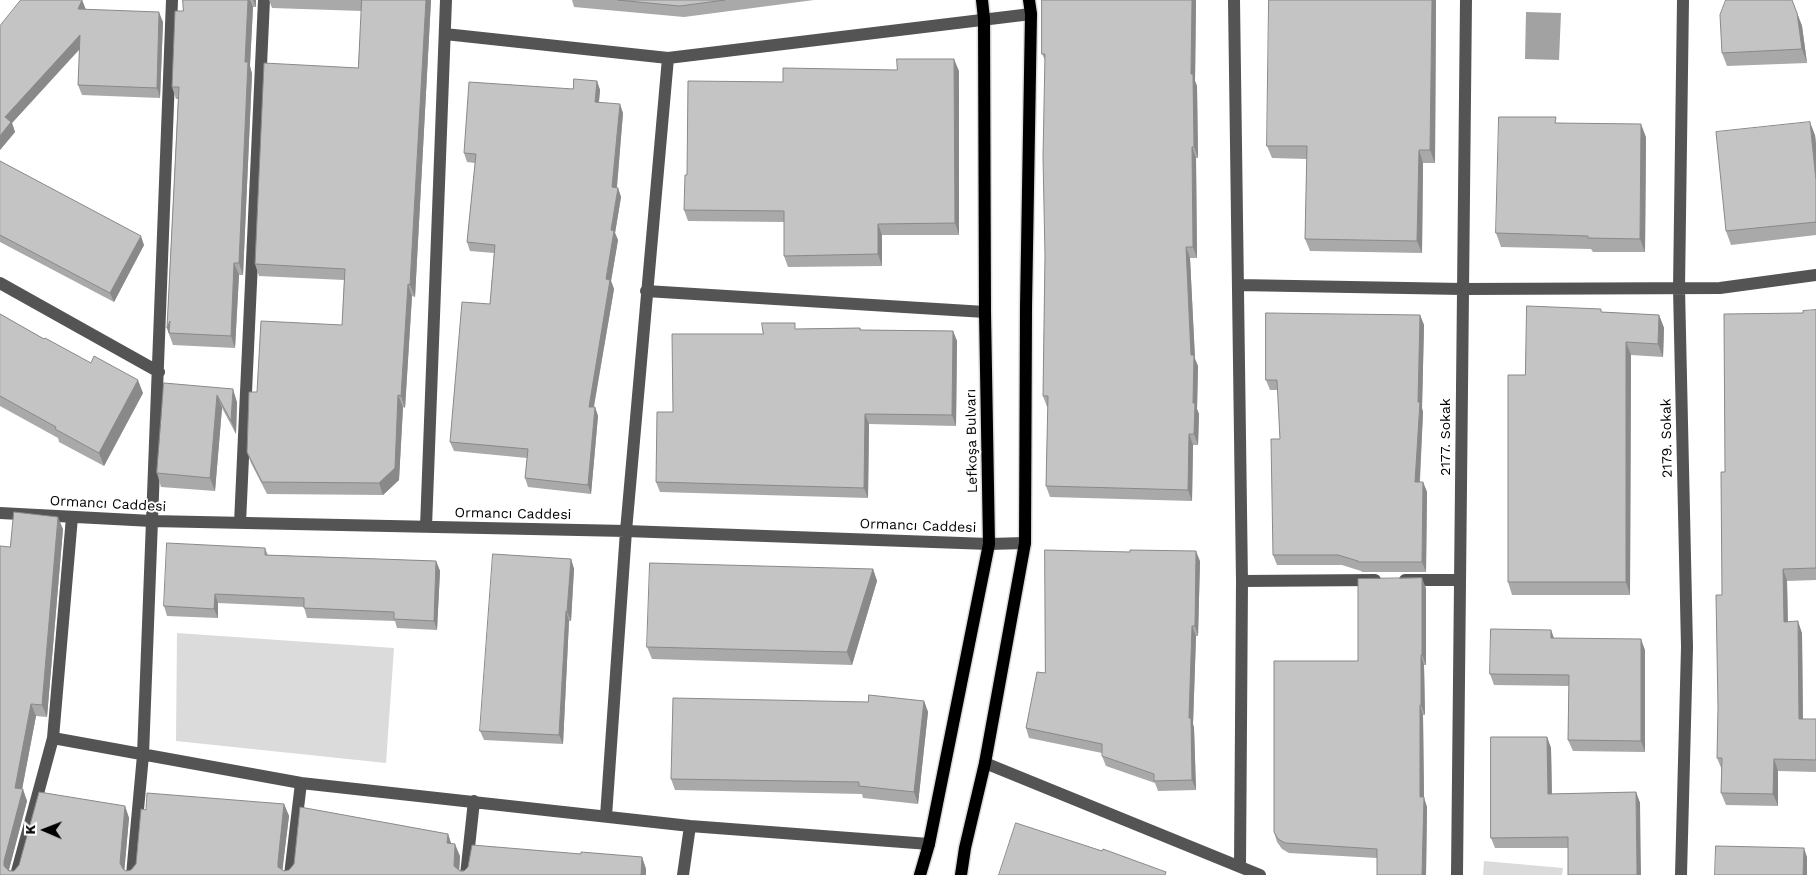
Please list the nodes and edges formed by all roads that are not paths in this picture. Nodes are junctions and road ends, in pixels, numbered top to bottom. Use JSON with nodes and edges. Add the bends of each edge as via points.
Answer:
{"nodes":[{"id":1,"x":172,"y":0,"type":"edge"},
{"id":2,"x":264,"y":0,"type":"edge"},
{"id":3,"x":446,"y":0,"type":"edge"},
{"id":4,"x":982,"y":0,"type":"edge"},
{"id":5,"x":1029,"y":0,"type":"edge"},
{"id":6,"x":1234,"y":0,"type":"edge"},
{"id":7,"x":1466,"y":0,"type":"edge"},
{"id":8,"x":1683,"y":0,"type":"edge"},
{"id":9,"x":1031,"y":14,"type":"junction"},
{"id":10,"x":984,"y":19,"type":"junction"},
{"id":11,"x":445,"y":34,"type":"junction"},
{"id":12,"x":668,"y":58,"type":"junction"},
{"id":13,"x":1816,"y":275,"type":"edge"},
{"id":14,"x":0,"y":283,"type":"edge"},
{"id":15,"x":1238,"y":285,"type":"junction"},
{"id":16,"x":1679,"y":288,"type":"junction"},
{"id":17,"x":1462,"y":289,"type":"junction"},
{"id":18,"x":646,"y":291,"type":"junction"},
{"id":19,"x":985,"y":312,"type":"junction"},
{"id":20,"x":159,"y":372,"type":"junction"},
{"id":21,"x":0,"y":513,"type":"edge"},
{"id":22,"x":72,"y":517,"type":"junction"},
{"id":23,"x":152,"y":521,"type":"junction"},
{"id":24,"x":240,"y":523,"type":"junction"},
{"id":25,"x":426,"y":527,"type":"junction"},
{"id":26,"x":626,"y":531,"type":"junction"},
{"id":27,"x":1025,"y":543,"type":"junction"},
{"id":28,"x":989,"y":544,"type":"junction"},
{"id":29,"x":1460,"y":580,"type":"junction"},
{"id":30,"x":1242,"y":581,"type":"junction"},
{"id":31,"x":53,"y":738,"type":"junction"},
{"id":32,"x":143,"y":756,"type":"junction"},
{"id":33,"x":985,"y":763,"type":"junction"},
{"id":34,"x":301,"y":783,"type":"junction"},
{"id":35,"x":474,"y":802,"type":"junction"},
{"id":36,"x":606,"y":816,"type":"junction"},
{"id":37,"x":690,"y":826,"type":"junction"},
{"id":38,"x":929,"y":844,"type":"junction"},
{"id":39,"x":1240,"y":867,"type":"junction"},
{"id":40,"x":16,"y":875,"type":"edge"},
{"id":41,"x":132,"y":875,"type":"edge"},
{"id":42,"x":290,"y":875,"type":"edge"},
{"id":43,"x":466,"y":875,"type":"edge"},
{"id":44,"x":683,"y":875,"type":"edge"},
{"id":45,"x":920,"y":875,"type":"edge"},
{"id":46,"x":961,"y":875,"type":"edge"},
{"id":47,"x":1260,"y":875,"type":"edge"},
{"id":48,"x":1458,"y":875,"type":"edge"},
{"id":49,"x":1681,"y":875,"type":"edge"}],
"edges":[{"from":1,"to":20,"type":"street"},
{"from":2,"to":24,"type":"street"},
{"from":3,"to":11,"type":"street"},
{"from":4,"to":10,"type":"main road","name":"Lefkoşa Bulvarı"},
{"from":5,"to":9,"type":"main road"},
{"from":6,"to":15,"type":"street"},
{"from":7,"to":17,"type":"street","name":"2177. Sokak"},
{"from":8,"to":16,"type":"street","name":"2179. Sokak"},
{"from":9,"to":10,"type":"street"},
{"from":9,"to":27,"type":"main road"},
{"from":10,"to":12,"type":"street"},
{"from":10,"to":19,"type":"main road","name":"Lefkoşa Bulvarı"},
{"from":11,"to":12,"type":"street"},
{"from":11,"to":25,"type":"street"},
{"from":12,"to":18,"type":"street"},
{"from":13,"to":16,"type":"street","via":[[1720,288]]},
{"from":14,"to":20,"type":"street"},
{"from":15,"to":17,"type":"street"},
{"from":15,"to":30,"type":"street"},
{"from":16,"to":17,"type":"street"},
{"from":16,"to":49,"type":"street","name":"2179. Sokak","via":[[1687,647]]},
{"from":17,"to":29,"type":"street","name":"2177. Sokak"},
{"from":18,"to":19,"type":"street"},
{"from":18,"to":26,"type":"street"},
{"from":19,"to":28,"type":"main road","name":"Lefkoşa Bulvarı"},
{"from":20,"to":23,"type":"street"},
{"from":21,"to":22,"type":"street","name":"Ormancı Caddesi"},
{"from":22,"to":23,"type":"street","name":"Ormancı Caddesi"},
{"from":22,"to":31,"type":"street"},
{"from":23,"to":24,"type":"street","name":"Ormancı Caddesi"},
{"from":23,"to":32,"type":"street"},
{"from":24,"to":25,"type":"street","name":"Ormancı Caddesi"},
{"from":25,"to":26,"type":"street","name":"Ormancı Caddesi"},
{"from":26,"to":28,"type":"street","name":"Ormancı Caddesi"},
{"from":26,"to":36,"type":"street"},
{"from":27,"to":28,"type":"street","name":"Ormancı Caddesi"},
{"from":27,"to":33,"type":"main road"},
{"from":28,"to":38,"type":"main road","name":"Lefkoşa Bulvarı"},
{"from":29,"to":30,"type":"street"},
{"from":29,"to":48,"type":"street","name":"2177. Sokak"},
{"from":30,"to":39,"type":"street"},
{"from":31,"to":32,"type":"street"},
{"from":31,"to":40,"type":"street"},
{"from":32,"to":34,"type":"street"},
{"from":32,"to":41,"type":"street"},
{"from":33,"to":39,"type":"street"},
{"from":33,"to":46,"type":"main road"},
{"from":34,"to":35,"type":"street"},
{"from":34,"to":42,"type":"street"},
{"from":35,"to":36,"type":"street"},
{"from":35,"to":43,"type":"street"},
{"from":36,"to":37,"type":"street"},
{"from":37,"to":38,"type":"street"},
{"from":37,"to":44,"type":"street"},
{"from":38,"to":45,"type":"main road","name":"Lefkoşa Bulvarı"},
{"from":39,"to":47,"type":"street"}]}
